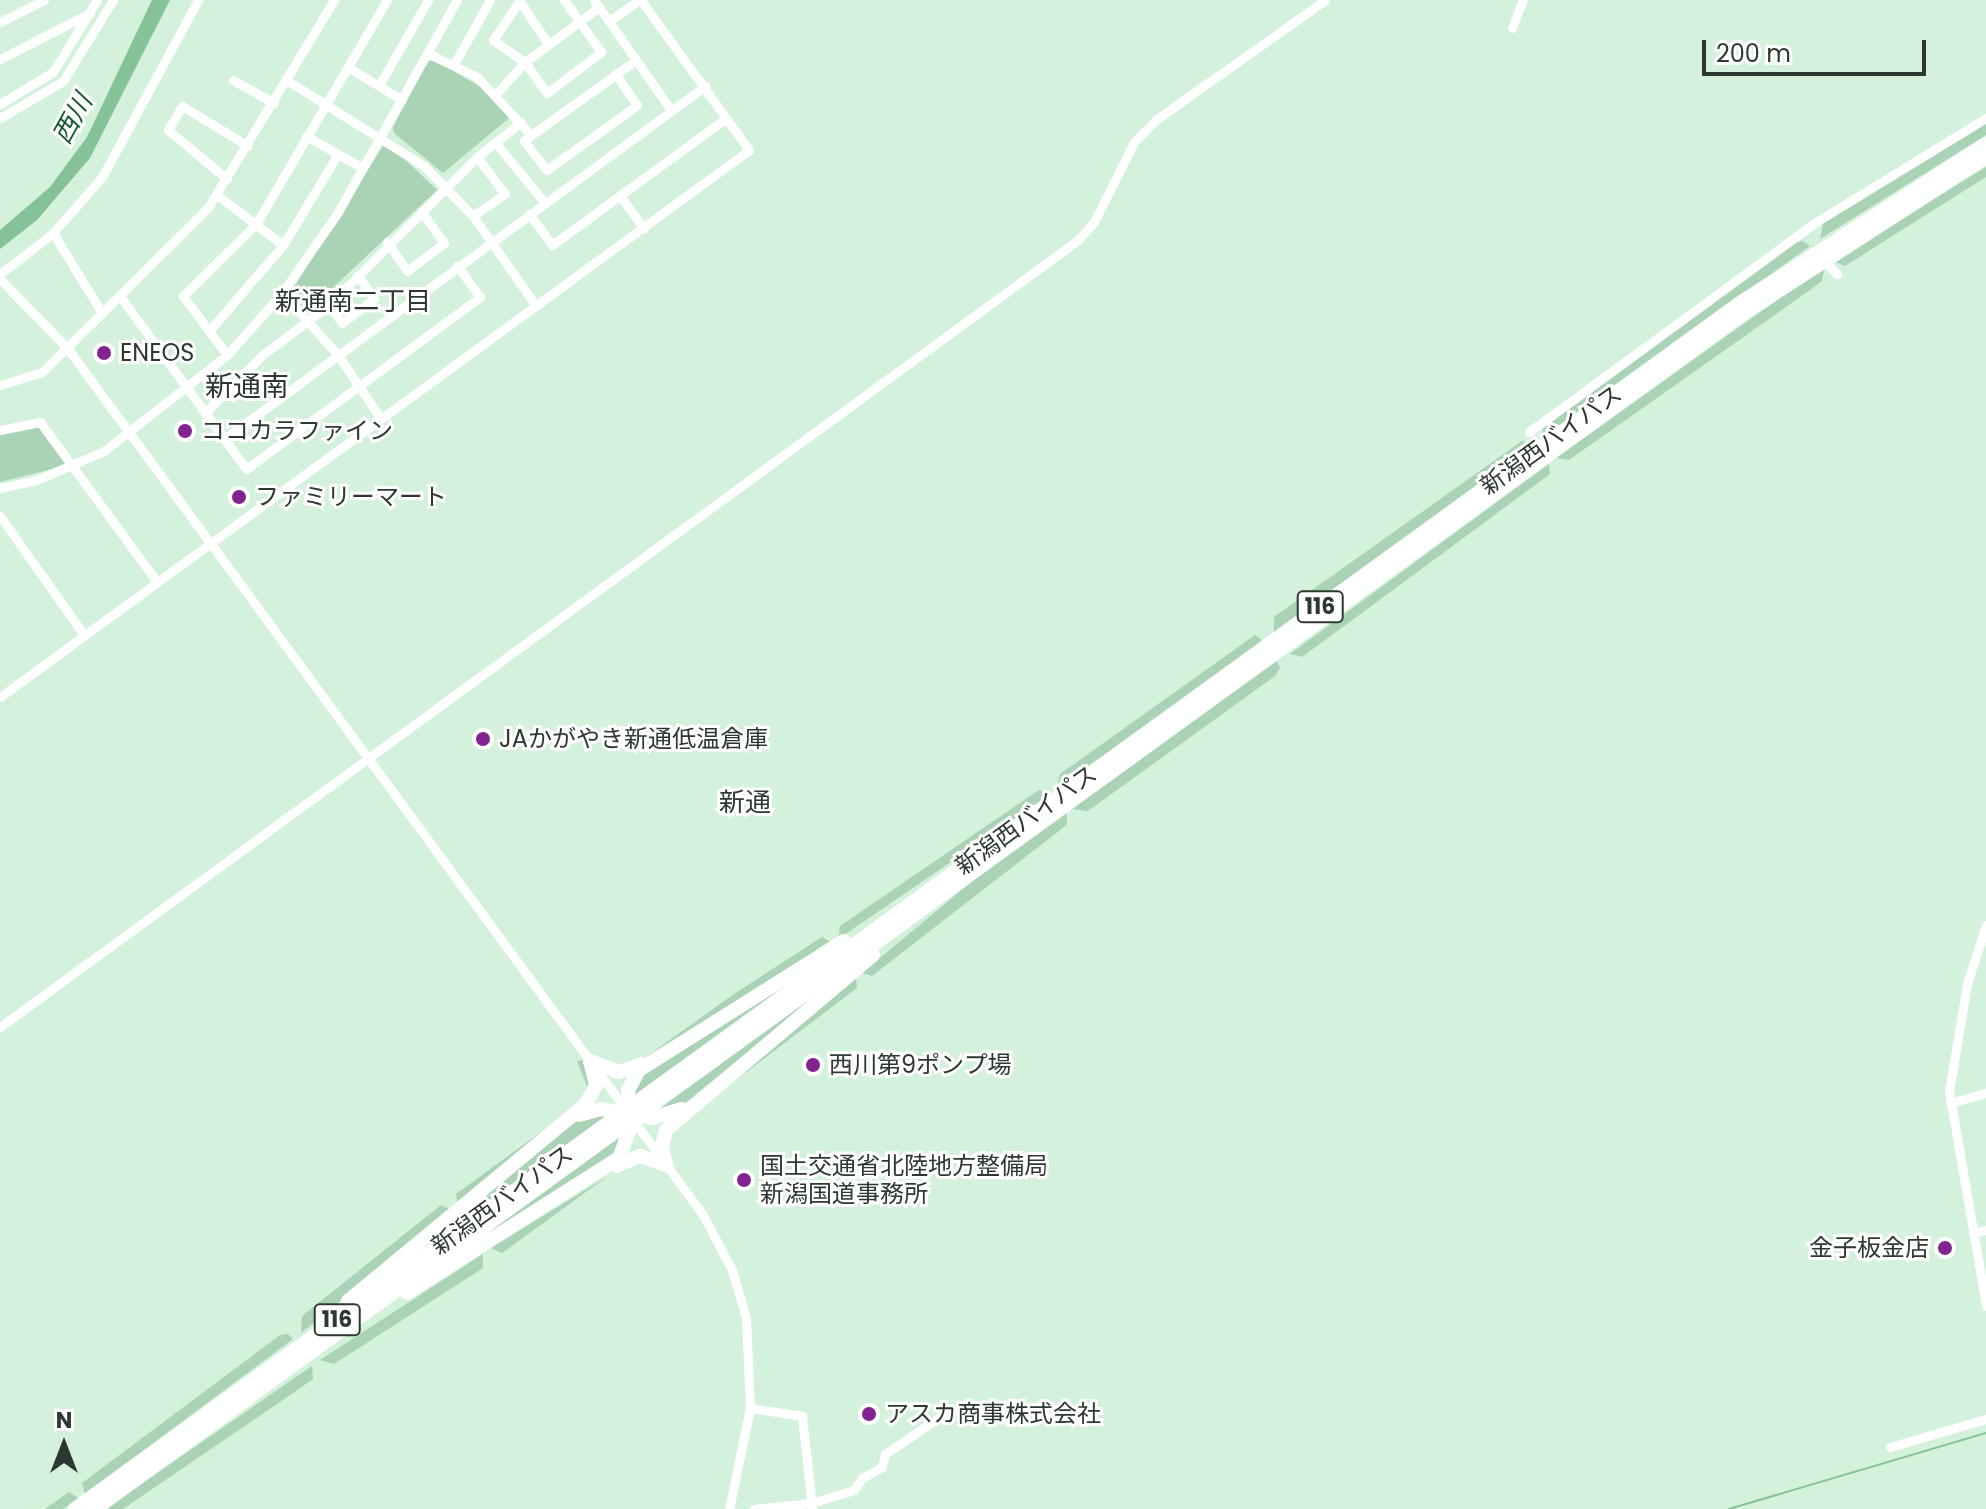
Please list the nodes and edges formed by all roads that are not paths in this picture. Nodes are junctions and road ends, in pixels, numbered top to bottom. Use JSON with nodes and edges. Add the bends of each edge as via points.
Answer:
{"nodes":[{"id":1,"x":97,"y":0,"type":"edge"},
{"id":2,"x":113,"y":0,"type":"edge"},
{"id":3,"x":198,"y":0,"type":"edge"},
{"id":4,"x":334,"y":0,"type":"edge"},
{"id":5,"x":387,"y":0,"type":"edge"},
{"id":6,"x":428,"y":0,"type":"edge"},
{"id":7,"x":457,"y":0,"type":"edge"},
{"id":8,"x":490,"y":0,"type":"edge"},
{"id":9,"x":520,"y":0,"type":"edge"},
{"id":10,"x":564,"y":0,"type":"edge"},
{"id":11,"x":640,"y":0,"type":"edge"},
{"id":12,"x":1325,"y":0,"type":"edge"},
{"id":13,"x":1523,"y":0,"type":"edge"},
{"id":14,"x":37,"y":2,"type":"edge"},
{"id":15,"x":596,"y":4,"type":"edge"},
{"id":16,"x":91,"y":12,"type":"junction"},
{"id":17,"x":609,"y":21,"type":"junction"},
{"id":18,"x":0,"y":22,"type":"edge"},
{"id":19,"x":580,"y":23,"type":"junction"},
{"id":20,"x":1512,"y":28,"type":"dead end"},
{"id":21,"x":548,"y":44,"type":"junction"},
{"id":22,"x":427,"y":53,"type":"junction"},
{"id":23,"x":0,"y":59,"type":"edge"},
{"id":24,"x":636,"y":60,"type":"junction"},
{"id":25,"x":525,"y":62,"type":"junction"},
{"id":26,"x":454,"y":64,"type":"junction"},
{"id":27,"x":348,"y":67,"type":"junction"},
{"id":28,"x":615,"y":74,"type":"junction"},
{"id":29,"x":233,"y":80,"type":"dead end"},
{"id":30,"x":288,"y":81,"type":"junction"},
{"id":31,"x":379,"y":85,"type":"junction"},
{"id":32,"x":705,"y":86,"type":"junction"},
{"id":33,"x":497,"y":93,"type":"junction"},
{"id":34,"x":402,"y":100,"type":"junction"},
{"id":35,"x":274,"y":103,"type":"junction"},
{"id":36,"x":325,"y":103,"type":"junction"},
{"id":37,"x":0,"y":104,"type":"edge"},
{"id":38,"x":671,"y":110,"type":"junction"},
{"id":39,"x":0,"y":118,"type":"edge"},
{"id":40,"x":726,"y":118,"type":"junction"},
{"id":41,"x":1986,"y":118,"type":"edge"},
{"id":42,"x":521,"y":122,"type":"junction"},
{"id":43,"x":531,"y":135,"type":"junction"},
{"id":44,"x":306,"y":136,"type":"junction"},
{"id":45,"x":381,"y":136,"type":"junction"},
{"id":46,"x":495,"y":142,"type":"junction"},
{"id":47,"x":1986,"y":144,"type":"edge"},
{"id":48,"x":248,"y":146,"type":"junction"},
{"id":49,"x":338,"y":154,"type":"junction"},
{"id":50,"x":477,"y":157,"type":"junction"},
{"id":51,"x":1986,"y":157,"type":"edge"},
{"id":52,"x":363,"y":168,"type":"junction"},
{"id":53,"x":227,"y":179,"type":"junction"},
{"id":54,"x":446,"y":187,"type":"junction"},
{"id":55,"x":217,"y":195,"type":"junction"},
{"id":56,"x":621,"y":197,"type":"junction"},
{"id":57,"x":545,"y":203,"type":"junction"},
{"id":58,"x":421,"y":211,"type":"junction"},
{"id":59,"x":529,"y":214,"type":"junction"},
{"id":60,"x":473,"y":216,"type":"junction"},
{"id":61,"x":256,"y":224,"type":"junction"},
{"id":62,"x":644,"y":229,"type":"junction"},
{"id":63,"x":53,"y":233,"type":"junction"},
{"id":64,"x":1804,"y":234,"type":"junction"},
{"id":65,"x":387,"y":242,"type":"junction"},
{"id":66,"x":492,"y":242,"type":"junction"},
{"id":67,"x":1811,"y":243,"type":"dead end"},
{"id":68,"x":283,"y":245,"type":"junction"},
{"id":69,"x":457,"y":265,"type":"junction"},
{"id":70,"x":1828,"y":265,"type":"dead end"},
{"id":71,"x":1837,"y":274,"type":"dead end"},
{"id":72,"x":358,"y":275,"type":"junction"},
{"id":73,"x":0,"y":276,"type":"edge"},
{"id":74,"x":282,"y":293,"type":"junction"},
{"id":75,"x":120,"y":296,"type":"junction"},
{"id":76,"x":329,"y":305,"type":"junction"},
{"id":77,"x":536,"y":306,"type":"junction"},
{"id":78,"x":102,"y":313,"type":"junction"},
{"id":79,"x":308,"y":319,"type":"junction"},
{"id":80,"x":209,"y":331,"type":"junction"},
{"id":81,"x":68,"y":349,"type":"junction"},
{"id":82,"x":227,"y":355,"type":"junction"},
{"id":83,"x":338,"y":355,"type":"junction"},
{"id":84,"x":0,"y":385,"type":"edge"},
{"id":85,"x":359,"y":386,"type":"junction"},
{"id":86,"x":187,"y":390,"type":"junction"},
{"id":87,"x":205,"y":413,"type":"junction"},
{"id":88,"x":381,"y":419,"type":"junction"},
{"id":89,"x":0,"y":430,"type":"edge"},
{"id":90,"x":1529,"y":432,"type":"dead end"},
{"id":91,"x":130,"y":433,"type":"junction"},
{"id":92,"x":224,"y":439,"type":"junction"},
{"id":93,"x":72,"y":467,"type":"junction"},
{"id":94,"x":0,"y":488,"type":"edge"},
{"id":95,"x":0,"y":516,"type":"edge"},
{"id":96,"x":211,"y":543,"type":"junction"},
{"id":97,"x":157,"y":582,"type":"junction"},
{"id":98,"x":84,"y":635,"type":"junction"},
{"id":99,"x":0,"y":697,"type":"edge"},
{"id":100,"x":370,"y":758,"type":"junction"},
{"id":101,"x":948,"y":883,"type":"junction"},
{"id":102,"x":1986,"y":925,"type":"edge"},
{"id":103,"x":0,"y":1027,"type":"edge"},
{"id":104,"x":590,"y":1061,"type":"junction"},
{"id":105,"x":649,"y":1061,"type":"junction"},
{"id":106,"x":714,"y":1089,"type":"junction"},
{"id":107,"x":1986,"y":1093,"type":"edge"},
{"id":108,"x":1950,"y":1103,"type":"junction"},
{"id":109,"x":628,"y":1116,"type":"junction"},
{"id":110,"x":539,"y":1141,"type":"junction"},
{"id":111,"x":666,"y":1165,"type":"junction"},
{"id":112,"x":597,"y":1174,"type":"junction"},
{"id":113,"x":1986,"y":1230,"type":"edge"},
{"id":114,"x":1973,"y":1233,"type":"junction"},
{"id":115,"x":1986,"y":1306,"type":"edge"},
{"id":116,"x":289,"y":1362,"type":"junction"},
{"id":117,"x":750,"y":1408,"type":"junction"},
{"id":118,"x":950,"y":1415,"type":"dead end"},
{"id":119,"x":1986,"y":1419,"type":"edge"},
{"id":120,"x":1890,"y":1447,"type":"dead end"},
{"id":121,"x":812,"y":1506,"type":"edge"},
{"id":122,"x":75,"y":1509,"type":"edge"},
{"id":123,"x":95,"y":1509,"type":"edge"},
{"id":124,"x":729,"y":1509,"type":"edge"},
{"id":125,"x":754,"y":1509,"type":"edge"}],
"edges":[{"from":1,"to":16,"type":"street"},
{"from":2,"to":39,"type":"street","via":[[63,81]]},
{"from":3,"to":63,"type":"street","via":[[102,177]]},
{"from":4,"to":30,"type":"street"},
{"from":5,"to":27,"type":"street"},
{"from":6,"to":31,"type":"street"},
{"from":7,"to":22,"type":"street"},
{"from":8,"to":26,"type":"street"},
{"from":9,"to":21,"type":"street"},
{"from":9,"to":25,"type":"street","via":[[493,40]]},
{"from":10,"to":19,"type":"street"},
{"from":11,"to":17,"type":"street"},
{"from":11,"to":32,"type":"street"},
{"from":12,"to":100,"type":"street","via":[[1157,119],[1134,142],[1094,222],[1078,240]]},
{"from":13,"to":20,"type":"street"},
{"from":14,"to":18,"type":"street"},
{"from":15,"to":17,"type":"street"},
{"from":15,"to":19,"type":"street"},
{"from":16,"to":23,"type":"street"},
{"from":16,"to":37,"type":"street","via":[[53,72]]},
{"from":17,"to":24,"type":"street"},
{"from":19,"to":21,"type":"street"},
{"from":19,"to":25,"type":"street","via":[[601,52],[547,93]]},
{"from":21,"to":25,"type":"street"},
{"from":22,"to":26,"type":"street"},
{"from":22,"to":34,"type":"street"},
{"from":24,"to":28,"type":"street"},
{"from":24,"to":38,"type":"street"},
{"from":25,"to":33,"type":"street"},
{"from":26,"to":33,"type":"street"},
{"from":27,"to":31,"type":"street"},
{"from":27,"to":36,"type":"street"},
{"from":28,"to":43,"type":"street"},
{"from":28,"to":43,"type":"street","via":[[637,105],[547,170],[524,141]]},
{"from":29,"to":35,"type":"street"},
{"from":30,"to":35,"type":"street"},
{"from":30,"to":36,"type":"street"},
{"from":31,"to":34,"type":"street"},
{"from":32,"to":38,"type":"street"},
{"from":32,"to":40,"type":"street"},
{"from":33,"to":42,"type":"street"},
{"from":34,"to":45,"type":"street"},
{"from":35,"to":48,"type":"street"},
{"from":36,"to":44,"type":"street"},
{"from":36,"to":45,"type":"street"},
{"from":38,"to":57,"type":"street"},
{"from":40,"to":56,"type":"street"},
{"from":40,"to":62,"type":"street","via":[[749,150]]},
{"from":41,"to":64,"type":"street"},
{"from":42,"to":43,"type":"street"},
{"from":42,"to":46,"type":"street"},
{"from":44,"to":49,"type":"street"},
{"from":44,"to":61,"type":"street"},
{"from":45,"to":52,"type":"street"},
{"from":45,"to":54,"type":"street"},
{"from":46,"to":50,"type":"street"},
{"from":46,"to":57,"type":"street"},
{"from":47,"to":101,"type":"highway","name":"新潟西バイパス","number":"116","via":[[1737,305]]},
{"from":48,"to":53,"type":"street"},
{"from":48,"to":53,"type":"street","via":[[182,106],[168,130]]},
{"from":49,"to":52,"type":"street"},
{"from":49,"to":68,"type":"street"},
{"from":50,"to":54,"type":"street"},
{"from":50,"to":60,"type":"street","via":[[505,194]]},
{"from":51,"to":101,"type":"highway","name":"新潟西バイパス","number":"116","via":[[1744,313]]},
{"from":52,"to":74,"type":"street"},
{"from":53,"to":55,"type":"street"},
{"from":54,"to":58,"type":"street"},
{"from":54,"to":60,"type":"street"},
{"from":55,"to":61,"type":"street"},
{"from":55,"to":75,"type":"street"},
{"from":56,"to":59,"type":"street","via":[[552,245]]},
{"from":56,"to":62,"type":"street"},
{"from":57,"to":59,"type":"street"},
{"from":58,"to":65,"type":"street"},
{"from":58,"to":65,"type":"street","via":[[444,243],[407,271]]},
{"from":59,"to":66,"type":"street"},
{"from":60,"to":66,"type":"street"},
{"from":61,"to":68,"type":"street"},
{"from":61,"to":80,"type":"street","via":[[183,296]]},
{"from":62,"to":77,"type":"street"},
{"from":63,"to":73,"type":"street"},
{"from":63,"to":78,"type":"street"},
{"from":64,"to":67,"type":"street"},
{"from":64,"to":90,"type":"street","via":[[1694,308]]},
{"from":65,"to":72,"type":"street"},
{"from":66,"to":69,"type":"street"},
{"from":66,"to":77,"type":"street"},
{"from":68,"to":80,"type":"street"},
{"from":69,"to":83,"type":"street"},
{"from":69,"to":85,"type":"street","via":[[480,297]]},
{"from":70,"to":71,"type":"street"},
{"from":72,"to":76,"type":"street"},
{"from":72,"to":76,"type":"street","via":[[374,299],[342,323]]},
{"from":73,"to":81,"type":"street"},
{"from":74,"to":79,"type":"street"},
{"from":74,"to":82,"type":"street"},
{"from":75,"to":78,"type":"street"},
{"from":75,"to":86,"type":"street"},
{"from":76,"to":79,"type":"street"},
{"from":77,"to":88,"type":"street"},
{"from":78,"to":81,"type":"street"},
{"from":79,"to":83,"type":"street"},
{"from":79,"to":87,"type":"street","via":[[261,356]]},
{"from":80,"to":82,"type":"street"},
{"from":81,"to":84,"type":"street","via":[[42,372]]},
{"from":81,"to":91,"type":"street"},
{"from":82,"to":86,"type":"street"},
{"from":83,"to":85,"type":"street"},
{"from":83,"to":92,"type":"street"},
{"from":85,"to":88,"type":"street"},
{"from":85,"to":92,"type":"street","via":[[246,469]]},
{"from":86,"to":87,"type":"street"},
{"from":86,"to":91,"type":"street"},
{"from":87,"to":92,"type":"street"},
{"from":88,"to":96,"type":"street"},
{"from":89,"to":93,"type":"street","via":[[40,422]]},
{"from":91,"to":93,"type":"street"},
{"from":91,"to":96,"type":"street"},
{"from":93,"to":94,"type":"street"},
{"from":93,"to":97,"type":"street"},
{"from":95,"to":98,"type":"street"},
{"from":96,"to":97,"type":"street"},
{"from":96,"to":100,"type":"street"},
{"from":97,"to":98,"type":"street"},
{"from":98,"to":99,"type":"street"},
{"from":100,"to":103,"type":"street"},
{"from":100,"to":104,"type":"street"},
{"from":101,"to":105,"type":"highway"},
{"from":101,"to":106,"type":"highway"},
{"from":101,"to":116,"type":"highway","name":"新潟西バイパス","number":"116"},
{"from":102,"to":108,"type":"street","via":[[1967,984]]},
{"from":104,"to":105,"type":"highway","via":[[619,1072]]},
{"from":104,"to":109,"type":"street"},
{"from":104,"to":110,"type":"highway","via":[[596,1085],[592,1098]]},
{"from":105,"to":109,"type":"highway","via":[[630,1083]]},
{"from":106,"to":109,"type":"highway","via":[[674,1115]]},
{"from":106,"to":111,"type":"highway","via":[[666,1130]]},
{"from":107,"to":108,"type":"street"},
{"from":108,"to":114,"type":"street"},
{"from":109,"to":110,"type":"highway","via":[[591,1110]]},
{"from":109,"to":111,"type":"street"},
{"from":109,"to":112,"type":"highway","via":[[625,1151]]},
{"from":110,"to":116,"type":"highway"},
{"from":111,"to":112,"type":"highway","via":[[640,1156]]},
{"from":111,"to":117,"type":"street","via":[[703,1215],[732,1270],[746,1318]]},
{"from":112,"to":116,"type":"highway"},
{"from":113,"to":114,"type":"street"},
{"from":114,"to":115,"type":"street"},
{"from":116,"to":122,"type":"highway","name":"新潟西バイパス","number":"116"},
{"from":116,"to":123,"type":"highway","name":"新潟西バイパス","number":"116"},
{"from":117,"to":121,"type":"street","via":[[802,1416]]},
{"from":117,"to":124,"type":"street"},
{"from":118,"to":121,"type":"street","via":[[947,1412],[885,1454],[882,1467],[854,1490]]},
{"from":119,"to":120,"type":"street"},
{"from":121,"to":125,"type":"street"}]}
